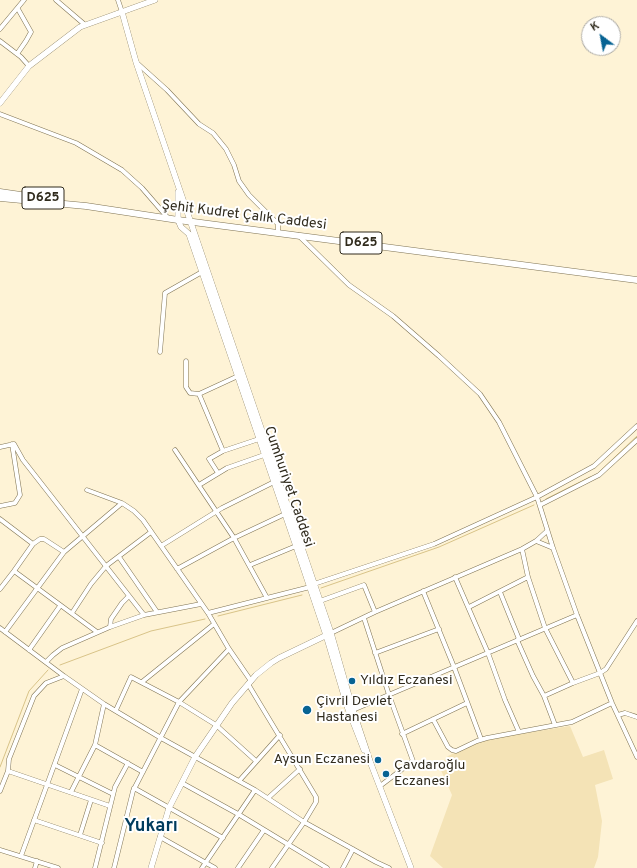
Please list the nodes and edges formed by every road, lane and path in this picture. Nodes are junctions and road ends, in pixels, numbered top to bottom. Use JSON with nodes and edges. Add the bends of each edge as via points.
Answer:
{"nodes":[{"id":1,"x":24,"y":0,"type":"edge"},
{"id":2,"x":56,"y":0,"type":"edge"},
{"id":3,"x":118,"y":0,"type":"edge"},
{"id":4,"x":155,"y":0,"type":"edge"},
{"id":5,"x":18,"y":9,"type":"junction"},
{"id":6,"x":122,"y":12,"type":"junction"},
{"id":7,"x":84,"y":24,"type":"junction"},
{"id":8,"x":0,"y":30,"type":"edge"},
{"id":9,"x":0,"y":41,"type":"edge"},
{"id":10,"x":17,"y":54,"type":"junction"},
{"id":11,"x":136,"y":62,"type":"junction"},
{"id":12,"x":29,"y":66,"type":"junction"},
{"id":13,"x":0,"y":102,"type":"edge"},
{"id":14,"x":0,"y":114,"type":"edge"},
{"id":15,"x":178,"y":188,"type":"junction"},
{"id":16,"x":0,"y":192,"type":"edge"},
{"id":17,"x":0,"y":198,"type":"edge"},
{"id":18,"x":86,"y":206,"type":"junction"},
{"id":19,"x":168,"y":219,"type":"junction"},
{"id":20,"x":178,"y":220,"type":"junction"},
{"id":21,"x":190,"y":222,"type":"junction"},
{"id":22,"x":278,"y":232,"type":"junction"},
{"id":23,"x":298,"y":235,"type":"junction"},
{"id":24,"x":202,"y":272,"type":"junction"},
{"id":25,"x":637,"y":280,"type":"edge"},
{"id":26,"x":160,"y":352,"type":"dead end"},
{"id":27,"x":186,"y":361,"type":"dead end"},
{"id":28,"x":238,"y":376,"type":"junction"},
{"id":29,"x":199,"y":394,"type":"junction"},
{"id":30,"x":637,"y":426,"type":"edge"},
{"id":31,"x":259,"y":439,"type":"junction"},
{"id":32,"x":637,"y":440,"type":"edge"},
{"id":33,"x":12,"y":444,"type":"junction"},
{"id":34,"x":0,"y":447,"type":"edge"},
{"id":35,"x":176,"y":450,"type":"dead end"},
{"id":36,"x":223,"y":451,"type":"junction"},
{"id":37,"x":264,"y":455,"type":"junction"},
{"id":38,"x":218,"y":473,"type":"junction"},
{"id":39,"x":276,"y":481,"type":"junction"},
{"id":40,"x":199,"y":486,"type":"junction"},
{"id":41,"x":87,"y":490,"type":"dead end"},
{"id":42,"x":537,"y":496,"type":"junction"},
{"id":43,"x":122,"y":503,"type":"junction"},
{"id":44,"x":540,"y":505,"type":"junction"},
{"id":45,"x":0,"y":506,"type":"edge"},
{"id":46,"x":216,"y":511,"type":"junction"},
{"id":47,"x":285,"y":514,"type":"junction"},
{"id":48,"x":0,"y":519,"type":"edge"},
{"id":49,"x":547,"y":531,"type":"junction"},
{"id":50,"x":151,"y":532,"type":"junction"},
{"id":51,"x":82,"y":536,"type":"junction"},
{"id":52,"x":234,"y":538,"type":"junction"},
{"id":53,"x":536,"y":541,"type":"junction"},
{"id":54,"x":33,"y":544,"type":"junction"},
{"id":55,"x":161,"y":546,"type":"junction"},
{"id":56,"x":296,"y":546,"type":"junction"},
{"id":57,"x":522,"y":548,"type":"junction"},
{"id":58,"x":553,"y":548,"type":"junction"},
{"id":59,"x":64,"y":552,"type":"junction"},
{"id":60,"x":119,"y":557,"type":"junction"},
{"id":61,"x":250,"y":565,"type":"junction"},
{"id":62,"x":106,"y":566,"type":"junction"},
{"id":63,"x":177,"y":569,"type":"junction"},
{"id":64,"x":14,"y":571,"type":"junction"},
{"id":65,"x":455,"y":577,"type":"junction"},
{"id":66,"x":528,"y":577,"type":"junction"},
{"id":67,"x":312,"y":586,"type":"junction"},
{"id":68,"x":36,"y":588,"type":"junction"},
{"id":69,"x":0,"y":589,"type":"edge"},
{"id":70,"x":423,"y":591,"type":"junction"},
{"id":71,"x":500,"y":592,"type":"junction"},
{"id":72,"x":129,"y":596,"type":"junction"},
{"id":73,"x":267,"y":598,"type":"junction"},
{"id":74,"x":320,"y":601,"type":"junction"},
{"id":75,"x":201,"y":604,"type":"junction"},
{"id":76,"x":60,"y":606,"type":"junction"},
{"id":77,"x":469,"y":607,"type":"junction"},
{"id":78,"x":157,"y":612,"type":"junction"},
{"id":79,"x":375,"y":612,"type":"junction"},
{"id":80,"x":72,"y":613,"type":"junction"},
{"id":81,"x":208,"y":613,"type":"junction"},
{"id":82,"x":577,"y":615,"type":"junction"},
{"id":83,"x":144,"y":616,"type":"junction"},
{"id":84,"x":364,"y":618,"type":"junction"},
{"id":85,"x":637,"y":621,"type":"edge"},
{"id":86,"x":214,"y":624,"type":"junction"},
{"id":87,"x":110,"y":627,"type":"junction"},
{"id":88,"x":0,"y":628,"type":"edge"},
{"id":89,"x":545,"y":628,"type":"junction"},
{"id":90,"x":439,"y":629,"type":"junction"},
{"id":91,"x":5,"y":632,"type":"junction"},
{"id":92,"x":97,"y":632,"type":"junction"},
{"id":93,"x":329,"y":634,"type":"junction"},
{"id":94,"x":518,"y":640,"type":"junction"},
{"id":95,"x":229,"y":649,"type":"junction"},
{"id":96,"x":29,"y":650,"type":"junction"},
{"id":97,"x":375,"y":652,"type":"junction"},
{"id":98,"x":488,"y":653,"type":"junction"},
{"id":99,"x":46,"y":662,"type":"junction"},
{"id":100,"x":454,"y":667,"type":"junction"},
{"id":101,"x":600,"y":673,"type":"junction"},
{"id":102,"x":64,"y":676,"type":"junction"},
{"id":103,"x":142,"y":682,"type":"junction"},
{"id":104,"x":250,"y":682,"type":"junction"},
{"id":105,"x":573,"y":683,"type":"junction"},
{"id":106,"x":82,"y":689,"type":"junction"},
{"id":107,"x":389,"y":695,"type":"junction"},
{"id":108,"x":544,"y":696,"type":"junction"},
{"id":109,"x":179,"y":702,"type":"junction"},
{"id":110,"x":467,"y":703,"type":"junction"},
{"id":111,"x":612,"y":703,"type":"junction"},
{"id":112,"x":104,"y":704,"type":"junction"},
{"id":113,"x":116,"y":710,"type":"junction"},
{"id":114,"x":353,"y":710,"type":"junction"},
{"id":115,"x":618,"y":715,"type":"junction"},
{"id":116,"x":637,"y":717,"type":"edge"},
{"id":117,"x":433,"y":719,"type":"junction"},
{"id":118,"x":216,"y":725,"type":"junction"},
{"id":119,"x":555,"y":725,"type":"junction"},
{"id":120,"x":519,"y":732,"type":"junction"},
{"id":121,"x":402,"y":734,"type":"junction"},
{"id":122,"x":280,"y":735,"type":"junction"},
{"id":123,"x":161,"y":738,"type":"junction"},
{"id":124,"x":481,"y":740,"type":"junction"},
{"id":125,"x":95,"y":745,"type":"junction"},
{"id":126,"x":195,"y":757,"type":"junction"},
{"id":127,"x":637,"y":757,"type":"edge"},
{"id":128,"x":256,"y":760,"type":"junction"},
{"id":129,"x":128,"y":763,"type":"junction"},
{"id":130,"x":371,"y":764,"type":"junction"},
{"id":131,"x":55,"y":765,"type":"junction"},
{"id":132,"x":300,"y":769,"type":"junction"},
{"id":133,"x":8,"y":771,"type":"junction"},
{"id":134,"x":143,"y":772,"type":"junction"},
{"id":135,"x":78,"y":777,"type":"junction"},
{"id":136,"x":238,"y":781,"type":"junction"},
{"id":137,"x":182,"y":782,"type":"junction"},
{"id":138,"x":48,"y":784,"type":"junction"},
{"id":139,"x":380,"y":786,"type":"junction"},
{"id":140,"x":134,"y":788,"type":"junction"},
{"id":141,"x":255,"y":790,"type":"junction"},
{"id":142,"x":0,"y":791,"type":"edge"},
{"id":143,"x":71,"y":792,"type":"junction"},
{"id":144,"x":113,"y":794,"type":"junction"},
{"id":145,"x":268,"y":798,"type":"junction"},
{"id":146,"x":91,"y":800,"type":"junction"},
{"id":147,"x":110,"y":806,"type":"junction"},
{"id":148,"x":169,"y":808,"type":"junction"},
{"id":149,"x":238,"y":814,"type":"junction"},
{"id":150,"x":34,"y":820,"type":"junction"},
{"id":151,"x":304,"y":822,"type":"junction"},
{"id":152,"x":264,"y":830,"type":"junction"},
{"id":153,"x":80,"y":835,"type":"junction"},
{"id":154,"x":160,"y":837,"type":"junction"},
{"id":155,"x":222,"y":838,"type":"junction"},
{"id":156,"x":102,"y":843,"type":"junction"},
{"id":157,"x":288,"y":845,"type":"junction"},
{"id":158,"x":353,"y":849,"type":"junction"},
{"id":159,"x":0,"y":850,"type":"edge"},
{"id":160,"x":21,"y":856,"type":"junction"},
{"id":161,"x":37,"y":861,"type":"junction"},
{"id":162,"x":206,"y":862,"type":"junction"},
{"id":163,"x":318,"y":863,"type":"junction"},
{"id":164,"x":409,"y":867,"type":"edge"},
{"id":165,"x":35,"y":868,"type":"edge"},
{"id":166,"x":58,"y":868,"type":"edge"},
{"id":167,"x":95,"y":868,"type":"edge"},
{"id":168,"x":114,"y":868,"type":"edge"},
{"id":169,"x":151,"y":868,"type":"edge"},
{"id":170,"x":202,"y":868,"type":"edge"},
{"id":171,"x":215,"y":868,"type":"edge"},
{"id":172,"x":238,"y":868,"type":"edge"},
{"id":173,"x":272,"y":868,"type":"edge"},
{"id":174,"x":316,"y":868,"type":"edge"},
{"id":175,"x":327,"y":868,"type":"edge"},
{"id":176,"x":343,"y":868,"type":"edge"},
{"id":177,"x":389,"y":868,"type":"edge"}],
"edges":[{"from":1,"to":5,"type":"street"},
{"from":2,"to":7,"type":"street"},
{"from":3,"to":6,"type":"street"},
{"from":4,"to":6,"type":"main road"},
{"from":5,"to":8,"type":"street"},
{"from":5,"to":10,"type":"street","via":[[31,32]]},
{"from":6,"to":7,"type":"main road"},
{"from":6,"to":11,"type":"main road","name":"Cumhuriyet Caddesi"},
{"from":7,"to":12,"type":"main road"},
{"from":9,"to":10,"type":"street"},
{"from":10,"to":12,"type":"street"},
{"from":11,"to":15,"type":"main road","name":"Cumhuriyet Caddesi"},
{"from":11,"to":22,"type":"street","via":[[199,124],[213,133],[226,149],[249,195],[278,224]]},
{"from":12,"to":13,"type":"main road"},
{"from":14,"to":19,"type":"street","via":[[76,143],[122,170],[142,188]]},
{"from":15,"to":20,"type":"main road"},
{"from":15,"to":21,"type":"main road","name":"Cumhuriyet Caddesi"},
{"from":16,"to":18,"type":"main road","name":"Şehit Kudret Çalık Caddesi","number":"D625"},
{"from":17,"to":18,"type":"main road","name":"Şehit Kudret Çalık Caddesi","number":"D625"},
{"from":18,"to":19,"type":"main road","name":"Şehit Kudret Çalık Caddesi","number":"D625"},
{"from":19,"to":20,"type":"main road","name":"Şehit Kudret Çalık Caddesi","number":"D625"},
{"from":20,"to":21,"type":"main road","name":"Şehit Kudret Çalık Caddesi","number":"D625"},
{"from":20,"to":24,"type":"main road","name":"Cumhuriyet Caddesi","via":[[189,234]]},
{"from":21,"to":22,"type":"main road","name":"Şehit Kudret Çalık Caddesi","number":"D625"},
{"from":21,"to":39,"type":"main road","name":"Cumhuriyet Caddesi"},
{"from":22,"to":23,"type":"main road","name":"Şehit Kudret Çalık Caddesi","number":"D625"},
{"from":23,"to":25,"type":"main road","name":"Şehit Kudret Çalık Caddesi","number":"D625"},
{"from":23,"to":42,"type":"street","via":[[349,285],[393,316],[480,394],[499,422]]},
{"from":24,"to":26,"type":"street","via":[[165,293]]},
{"from":24,"to":28,"type":"main road","name":"Cumhuriyet Caddesi"},
{"from":27,"to":29,"type":"street","via":[[186,386],[190,393]]},
{"from":28,"to":29,"type":"street"},
{"from":28,"to":31,"type":"main road","name":"Cumhuriyet Caddesi"},
{"from":29,"to":36,"type":"street"},
{"from":30,"to":42,"type":"street","via":[[594,466]]},
{"from":31,"to":36,"type":"street"},
{"from":31,"to":37,"type":"main road","name":"Cumhuriyet Caddesi"},
{"from":32,"to":44,"type":"street","via":[[596,477]]},
{"from":33,"to":34,"type":"street"},
{"from":33,"to":45,"type":"street","via":[[20,495],[15,503]]},
{"from":33,"to":51,"type":"street"},
{"from":35,"to":40,"type":"street"},
{"from":36,"to":38,"type":"street","via":[[209,459]]},
{"from":37,"to":38,"type":"street"},
{"from":37,"to":39,"type":"main road","name":"Cumhuriyet Caddesi"},
{"from":38,"to":40,"type":"street"},
{"from":39,"to":46,"type":"street"},
{"from":39,"to":47,"type":"main road","name":"Cumhuriyet Caddesi"},
{"from":39,"to":67,"type":"main road","name":"Cumhuriyet Caddesi"},
{"from":40,"to":46,"type":"street"},
{"from":41,"to":43,"type":"street"},
{"from":42,"to":44,"type":"street"},
{"from":42,"to":67,"type":"street","via":[[434,544]]},
{"from":43,"to":50,"type":"street","via":[[138,515]]},
{"from":43,"to":51,"type":"street"},
{"from":44,"to":49,"type":"street"},
{"from":46,"to":52,"type":"street"},
{"from":46,"to":55,"type":"street"},
{"from":47,"to":52,"type":"street"},
{"from":47,"to":56,"type":"main road","name":"Cumhuriyet Caddesi"},
{"from":48,"to":54,"type":"street"},
{"from":49,"to":53,"type":"street"},
{"from":49,"to":58,"type":"street"},
{"from":50,"to":55,"type":"street"},
{"from":50,"to":60,"type":"street"},
{"from":51,"to":59,"type":"street"},
{"from":51,"to":62,"type":"street"},
{"from":52,"to":61,"type":"street"},
{"from":52,"to":63,"type":"street"},
{"from":53,"to":57,"type":"street"},
{"from":53,"to":58,"type":"street"},
{"from":54,"to":59,"type":"street","via":[[44,538]]},
{"from":54,"to":64,"type":"street"},
{"from":55,"to":63,"type":"street"},
{"from":56,"to":61,"type":"street"},
{"from":56,"to":67,"type":"main road","name":"Cumhuriyet Caddesi"},
{"from":57,"to":65,"type":"street"},
{"from":57,"to":66,"type":"street"},
{"from":58,"to":82,"type":"street"},
{"from":59,"to":68,"type":"street"},
{"from":60,"to":62,"type":"street"},
{"from":60,"to":78,"type":"street"},
{"from":61,"to":73,"type":"street"},
{"from":62,"to":72,"type":"street"},
{"from":62,"to":80,"type":"street"},
{"from":63,"to":75,"type":"street"},
{"from":64,"to":68,"type":"street"},
{"from":64,"to":69,"type":"street"},
{"from":65,"to":70,"type":"street"},
{"from":65,"to":77,"type":"street"},
{"from":66,"to":71,"type":"street"},
{"from":66,"to":89,"type":"street"},
{"from":67,"to":73,"type":"street"},
{"from":67,"to":74,"type":"main road","name":"Cumhuriyet Caddesi"},
{"from":67,"to":93,"type":"main road","name":"Cumhuriyet Caddesi"},
{"from":68,"to":76,"type":"street"},
{"from":68,"to":91,"type":"street"},
{"from":70,"to":79,"type":"street"},
{"from":70,"to":90,"type":"street"},
{"from":71,"to":77,"type":"street"},
{"from":71,"to":94,"type":"street"},
{"from":72,"to":83,"type":"street"},
{"from":72,"to":87,"type":"street","via":[[111,619]]},
{"from":73,"to":81,"type":"street"},
{"from":74,"to":79,"type":"street","via":[[364,585]]},
{"from":74,"to":93,"type":"main road","name":"Cumhuriyet Caddesi"},
{"from":75,"to":78,"type":"street"},
{"from":75,"to":81,"type":"street"},
{"from":76,"to":80,"type":"street"},
{"from":76,"to":96,"type":"street"},
{"from":77,"to":98,"type":"street"},
{"from":78,"to":83,"type":"street"},
{"from":79,"to":84,"type":"street"},
{"from":80,"to":92,"type":"street"},
{"from":81,"to":86,"type":"street"},
{"from":82,"to":89,"type":"street"},
{"from":82,"to":101,"type":"street"},
{"from":83,"to":87,"type":"street"},
{"from":84,"to":93,"type":"street"},
{"from":84,"to":97,"type":"street"},
{"from":85,"to":101,"type":"street","via":[[608,667]]},
{"from":86,"to":95,"type":"street"},
{"from":86,"to":103,"type":"street"},
{"from":87,"to":92,"type":"street"},
{"from":88,"to":91,"type":"street"},
{"from":89,"to":94,"type":"street"},
{"from":89,"to":105,"type":"street"},
{"from":90,"to":97,"type":"street"},
{"from":90,"to":100,"type":"street"},
{"from":91,"to":96,"type":"street"},
{"from":92,"to":99,"type":"street","via":[[62,648]]},
{"from":93,"to":104,"type":"main road","via":[[279,658]]},
{"from":93,"to":114,"type":"main road","name":"Cumhuriyet Caddesi"},
{"from":93,"to":130,"type":"main road","name":"Cumhuriyet Caddesi","via":[[348,709],[360,744]]},
{"from":94,"to":98,"type":"street"},
{"from":94,"to":108,"type":"street"},
{"from":95,"to":104,"type":"street"},
{"from":95,"to":109,"type":"street"},
{"from":96,"to":99,"type":"street"},
{"from":97,"to":107,"type":"street"},
{"from":98,"to":100,"type":"street"},
{"from":98,"to":120,"type":"street"},
{"from":99,"to":102,"type":"street"},
{"from":100,"to":107,"type":"street"},
{"from":100,"to":110,"type":"street"},
{"from":101,"to":105,"type":"street"},
{"from":101,"to":111,"type":"street"},
{"from":102,"to":106,"type":"street"},
{"from":102,"to":133,"type":"street","via":[[46,683],[34,696],[9,759]]},
{"from":103,"to":109,"type":"street"},
{"from":103,"to":113,"type":"street","via":[[131,677]]},
{"from":104,"to":118,"type":"main road"},
{"from":104,"to":122,"type":"street"},
{"from":105,"to":108,"type":"street"},
{"from":106,"to":112,"type":"street"},
{"from":106,"to":131,"type":"street"},
{"from":107,"to":114,"type":"street"},
{"from":107,"to":121,"type":"street"},
{"from":108,"to":119,"type":"street"},
{"from":109,"to":118,"type":"street"},
{"from":109,"to":123,"type":"street"},
{"from":110,"to":117,"type":"street"},
{"from":110,"to":124,"type":"street"},
{"from":111,"to":115,"type":"street"},
{"from":111,"to":119,"type":"street","via":[[565,725]]},
{"from":112,"to":113,"type":"street"},
{"from":112,"to":125,"type":"street"},
{"from":113,"to":123,"type":"street"},
{"from":114,"to":130,"type":"main road","name":"Cumhuriyet Caddesi"},
{"from":115,"to":116,"type":"street","via":[[625,713]]},
{"from":115,"to":127,"type":"street"},
{"from":117,"to":121,"type":"street"},
{"from":117,"to":124,"type":"street","via":[[452,750],[456,751]]},
{"from":118,"to":126,"type":"main road"},
{"from":118,"to":128,"type":"street"},
{"from":119,"to":120,"type":"street"},
{"from":120,"to":124,"type":"street"},
{"from":121,"to":139,"type":"street","via":[[413,761]]},
{"from":122,"to":128,"type":"street"},
{"from":122,"to":132,"type":"street"},
{"from":123,"to":126,"type":"street"},
{"from":123,"to":134,"type":"street"},
{"from":125,"to":129,"type":"street"},
{"from":125,"to":135,"type":"street"},
{"from":126,"to":136,"type":"street"},
{"from":126,"to":137,"type":"main road"},
{"from":128,"to":136,"type":"street"},
{"from":129,"to":134,"type":"street"},
{"from":129,"to":144,"type":"street"},
{"from":130,"to":139,"type":"main road","name":"Cumhuriyet Caddesi"},
{"from":131,"to":135,"type":"street"},
{"from":131,"to":138,"type":"street"},
{"from":132,"to":145,"type":"street"},
{"from":132,"to":151,"type":"street","via":[[316,797],[316,802]]},
{"from":133,"to":138,"type":"street"},
{"from":133,"to":142,"type":"street"},
{"from":134,"to":140,"type":"street"},
{"from":135,"to":143,"type":"street"},
{"from":135,"to":144,"type":"street"},
{"from":136,"to":141,"type":"street"},
{"from":137,"to":148,"type":"main road"},
{"from":137,"to":149,"type":"street"},
{"from":138,"to":143,"type":"street"},
{"from":138,"to":150,"type":"street"},
{"from":139,"to":164,"type":"main road","name":"Cumhuriyet Caddesi"},
{"from":140,"to":148,"type":"street"},
{"from":140,"to":168,"type":"street"},
{"from":141,"to":145,"type":"street"},
{"from":141,"to":149,"type":"street"},
{"from":143,"to":146,"type":"street"},
{"from":144,"to":147,"type":"street"},
{"from":145,"to":151,"type":"street"},
{"from":146,"to":147,"type":"street"},
{"from":146,"to":153,"type":"street"},
{"from":147,"to":156,"type":"street"},
{"from":148,"to":154,"type":"main road"},
{"from":148,"to":155,"type":"street"},
{"from":149,"to":152,"type":"street"},
{"from":149,"to":155,"type":"street"},
{"from":150,"to":153,"type":"street"},
{"from":150,"to":160,"type":"street"},
{"from":151,"to":157,"type":"street"},
{"from":151,"to":158,"type":"street"},
{"from":152,"to":157,"type":"street"},
{"from":152,"to":172,"type":"street"},
{"from":153,"to":156,"type":"street"},
{"from":154,"to":162,"type":"street"},
{"from":154,"to":169,"type":"main road"},
{"from":155,"to":162,"type":"street"},
{"from":156,"to":167,"type":"street"},
{"from":157,"to":163,"type":"street"},
{"from":157,"to":173,"type":"street"},
{"from":158,"to":176,"type":"street"},
{"from":158,"to":177,"type":"street"},
{"from":159,"to":160,"type":"street"},
{"from":160,"to":161,"type":"street"},
{"from":161,"to":165,"type":"street"},
{"from":161,"to":166,"type":"street"},
{"from":162,"to":170,"type":"street"},
{"from":162,"to":171,"type":"street"},
{"from":163,"to":174,"type":"street"},
{"from":163,"to":175,"type":"street"}]}
